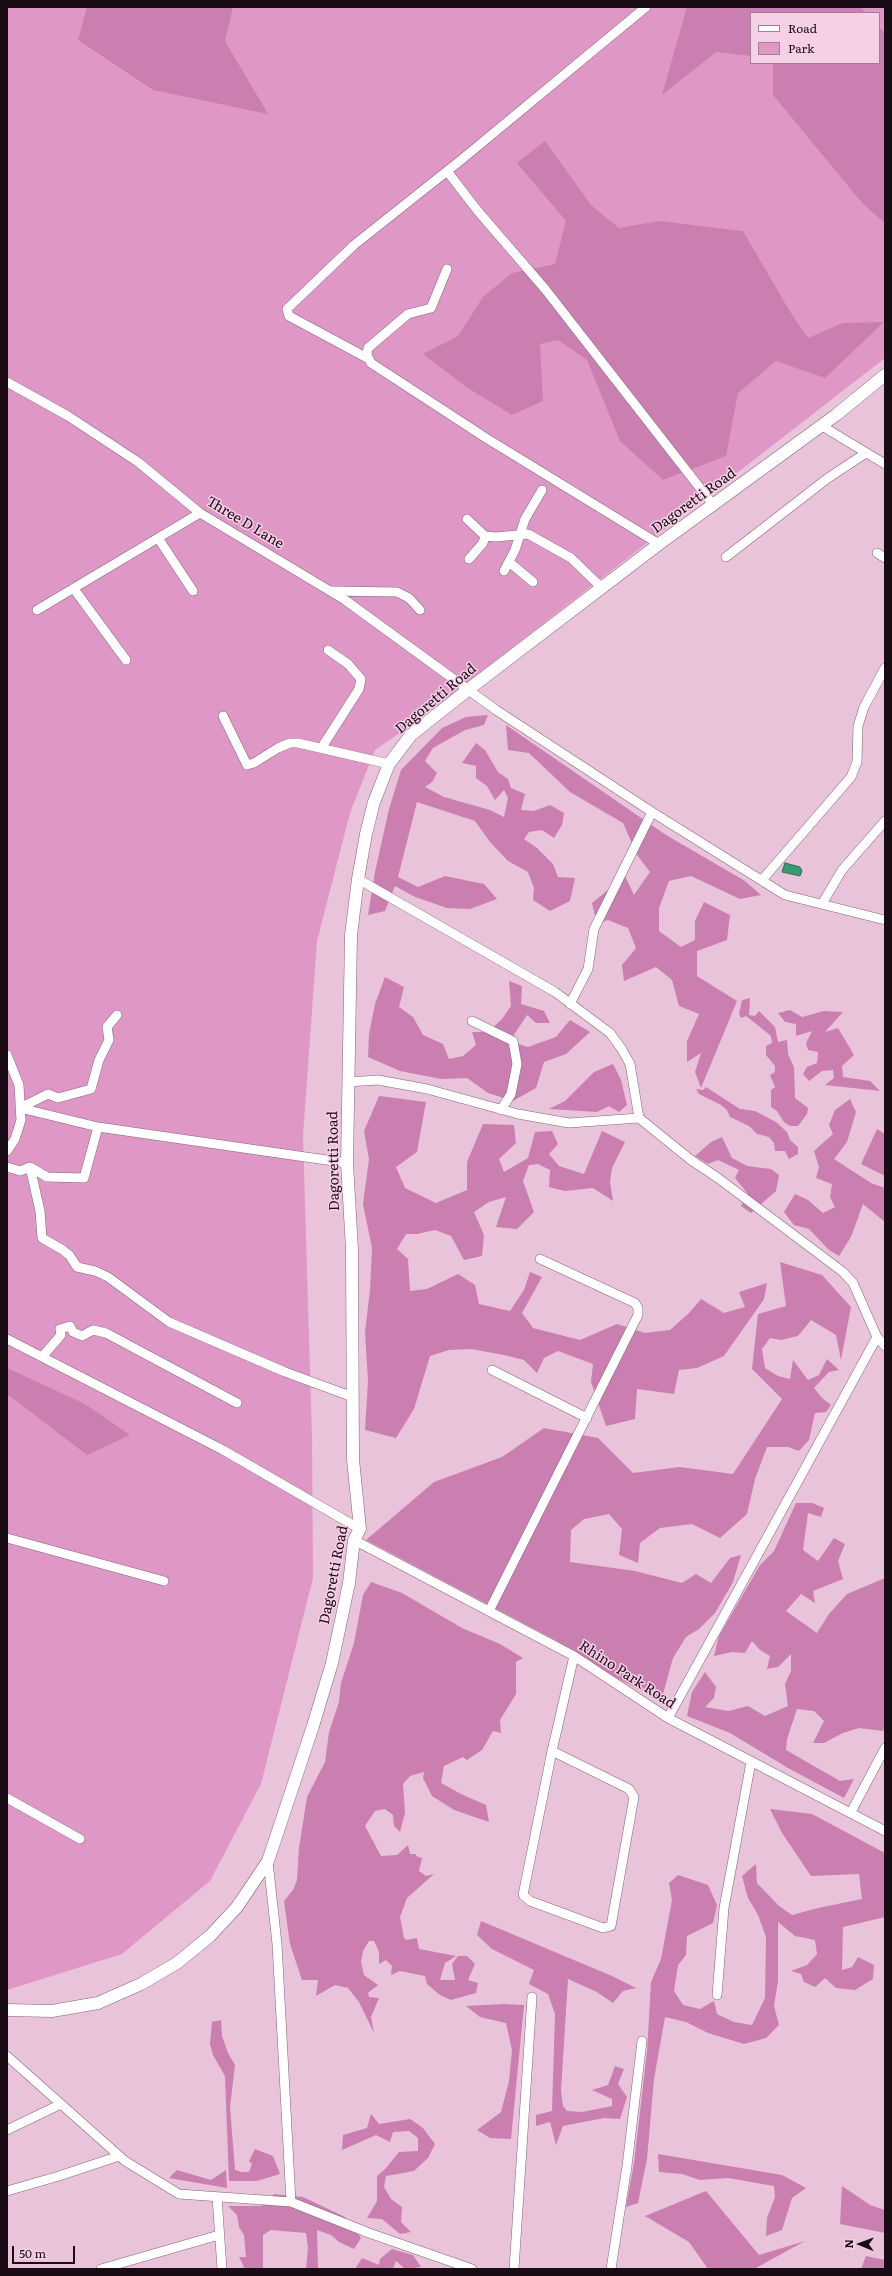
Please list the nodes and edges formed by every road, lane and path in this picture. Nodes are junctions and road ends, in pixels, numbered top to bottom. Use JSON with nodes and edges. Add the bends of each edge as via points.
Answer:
{"nodes":[{"id":1,"x":646,"y":7,"type":"edge"},
{"id":2,"x":447,"y":171,"type":"junction"},
{"id":3,"x":447,"y":270,"type":"dead end"},
{"id":4,"x":369,"y":359,"type":"junction"},
{"id":5,"x":885,"y":374,"type":"edge"},
{"id":6,"x":7,"y":382,"type":"edge"},
{"id":7,"x":822,"y":426,"type":"junction"},
{"id":8,"x":866,"y":453,"type":"junction"},
{"id":9,"x":885,"y":464,"type":"edge"},
{"id":10,"x":542,"y":490,"type":"dead end"},
{"id":11,"x":714,"y":506,"type":"junction"},
{"id":12,"x":200,"y":513,"type":"junction"},
{"id":13,"x":466,"y":519,"type":"dead end"},
{"id":14,"x":521,"y":533,"type":"junction"},
{"id":15,"x":485,"y":536,"type":"junction"},
{"id":16,"x":158,"y":538,"type":"junction"},
{"id":17,"x":659,"y":544,"type":"junction"},
{"id":18,"x":877,"y":553,"type":"dead end"},
{"id":19,"x":726,"y":557,"type":"dead end"},
{"id":20,"x":885,"y":558,"type":"edge"},
{"id":21,"x":469,"y":559,"type":"dead end"},
{"id":22,"x":509,"y":562,"type":"junction"},
{"id":23,"x":504,"y":571,"type":"dead end"},
{"id":24,"x":533,"y":582,"type":"dead end"},
{"id":25,"x":602,"y":588,"type":"junction"},
{"id":26,"x":74,"y":589,"type":"junction"},
{"id":27,"x":193,"y":591,"type":"dead end"},
{"id":28,"x":329,"y":591,"type":"junction"},
{"id":29,"x":37,"y":610,"type":"dead end"},
{"id":30,"x":420,"y":610,"type":"dead end"},
{"id":31,"x":328,"y":650,"type":"dead end"},
{"id":32,"x":126,"y":660,"type":"dead end"},
{"id":33,"x":885,"y":668,"type":"edge"},
{"id":34,"x":469,"y":689,"type":"junction"},
{"id":35,"x":223,"y":716,"type":"dead end"},
{"id":36,"x":322,"y":747,"type":"junction"},
{"id":37,"x":389,"y":764,"type":"junction"},
{"id":38,"x":652,"y":812,"type":"junction"},
{"id":39,"x":885,"y":821,"type":"edge"},
{"id":40,"x":358,"y":879,"type":"junction"},
{"id":41,"x":762,"y":880,"type":"junction"},
{"id":42,"x":822,"y":904,"type":"junction"},
{"id":43,"x":885,"y":920,"type":"edge"},
{"id":44,"x":570,"y":1004,"type":"junction"},
{"id":45,"x":117,"y":1015,"type":"dead end"},
{"id":46,"x":472,"y":1021,"type":"dead end"},
{"id":47,"x":7,"y":1055,"type":"edge"},
{"id":48,"x":348,"y":1082,"type":"junction"},
{"id":49,"x":20,"y":1108,"type":"junction"},
{"id":50,"x":501,"y":1110,"type":"junction"},
{"id":51,"x":639,"y":1118,"type":"junction"},
{"id":52,"x":98,"y":1127,"type":"junction"},
{"id":53,"x":7,"y":1151,"type":"edge"},
{"id":54,"x":347,"y":1163,"type":"junction"},
{"id":55,"x":7,"y":1167,"type":"edge"},
{"id":56,"x":30,"y":1167,"type":"junction"},
{"id":57,"x":540,"y":1259,"type":"dead end"},
{"id":58,"x":877,"y":1337,"type":"junction"},
{"id":59,"x":7,"y":1339,"type":"edge"},
{"id":60,"x":885,"y":1346,"type":"edge"},
{"id":61,"x":42,"y":1357,"type":"junction"},
{"id":62,"x":492,"y":1370,"type":"dead end"},
{"id":63,"x":353,"y":1397,"type":"junction"},
{"id":64,"x":237,"y":1403,"type":"dead end"},
{"id":65,"x":587,"y":1418,"type":"junction"},
{"id":66,"x":360,"y":1529,"type":"junction"},
{"id":67,"x":7,"y":1538,"type":"edge"},
{"id":68,"x":354,"y":1540,"type":"junction"},
{"id":69,"x":164,"y":1581,"type":"dead end"},
{"id":70,"x":489,"y":1611,"type":"junction"},
{"id":71,"x":574,"y":1656,"type":"junction"},
{"id":72,"x":668,"y":1718,"type":"junction"},
{"id":73,"x":885,"y":1748,"type":"edge"},
{"id":74,"x":552,"y":1751,"type":"junction"},
{"id":75,"x":751,"y":1762,"type":"junction"},
{"id":76,"x":7,"y":1798,"type":"edge"},
{"id":77,"x":851,"y":1812,"type":"junction"},
{"id":78,"x":885,"y":1831,"type":"edge"},
{"id":79,"x":80,"y":1839,"type":"dead end"},
{"id":80,"x":268,"y":1861,"type":"junction"},
{"id":81,"x":717,"y":1995,"type":"dead end"},
{"id":82,"x":532,"y":1997,"type":"dead end"},
{"id":83,"x":7,"y":2010,"type":"edge"},
{"id":84,"x":642,"y":2041,"type":"dead end"},
{"id":85,"x":7,"y":2056,"type":"edge"},
{"id":86,"x":61,"y":2104,"type":"junction"},
{"id":87,"x":7,"y":2130,"type":"edge"},
{"id":88,"x":119,"y":2156,"type":"junction"},
{"id":89,"x":7,"y":2191,"type":"edge"},
{"id":90,"x":217,"y":2198,"type":"junction"},
{"id":91,"x":291,"y":2202,"type":"junction"},
{"id":92,"x":219,"y":2235,"type":"junction"},
{"id":93,"x":101,"y":2269,"type":"edge"},
{"id":94,"x":222,"y":2269,"type":"edge"},
{"id":95,"x":472,"y":2269,"type":"edge"},
{"id":96,"x":514,"y":2269,"type":"edge"},
{"id":97,"x":611,"y":2269,"type":"edge"}],
"edges":[{"from":1,"to":2,"type":"street"},
{"from":2,"to":4,"type":"street","via":[[354,245],[287,309],[289,316]]},
{"from":2,"to":11,"type":"street","via":[[545,289]]},
{"from":3,"to":4,"type":"street","via":[[431,308],[408,314],[371,344],[368,348]]},
{"from":4,"to":17,"type":"street","via":[[376,367],[486,438]]},
{"from":5,"to":7,"type":"main road","name":"Dagoretti Road"},
{"from":6,"to":12,"type":"street","name":"Three D Lane","via":[[68,416],[138,462]]},
{"from":7,"to":8,"type":"street"},
{"from":7,"to":11,"type":"main road","name":"Dagoretti Road"},
{"from":8,"to":9,"type":"street"},
{"from":8,"to":19,"type":"street","via":[[828,478]]},
{"from":10,"to":14,"type":"street","via":[[525,519]]},
{"from":11,"to":17,"type":"main road","name":"Dagoretti Road"},
{"from":12,"to":16,"type":"street"},
{"from":12,"to":28,"type":"street","name":"Three D Lane"},
{"from":13,"to":15,"type":"street"},
{"from":14,"to":15,"type":"street"},
{"from":14,"to":22,"type":"street"},
{"from":14,"to":25,"type":"street","via":[[528,534],[572,558]]},
{"from":15,"to":21,"type":"street","via":[[483,543]]},
{"from":16,"to":26,"type":"street"},
{"from":16,"to":27,"type":"street"},
{"from":17,"to":25,"type":"main road","name":"Dagoretti Road"},
{"from":18,"to":20,"type":"street"},
{"from":22,"to":23,"type":"street"},
{"from":22,"to":24,"type":"street"},
{"from":25,"to":34,"type":"main road","name":"Dagoretti Road"},
{"from":26,"to":29,"type":"street"},
{"from":26,"to":32,"type":"street"},
{"from":28,"to":30,"type":"street","via":[[397,592],[409,598]]},
{"from":28,"to":34,"type":"street","name":"Three D Lane"},
{"from":31,"to":36,"type":"street","via":[[348,664],[361,679],[360,689]]},
{"from":33,"to":41,"type":"street","via":[[864,707],[858,726],[857,762],[851,777]]},
{"from":34,"to":37,"type":"main road","name":"Dagoretti Road","via":[[411,735]]},
{"from":34,"to":38,"type":"street","name":"Three D Lane","via":[[496,710]]},
{"from":35,"to":36,"type":"street","via":[[246,765],[254,764],[290,743]]},
{"from":36,"to":37,"type":"street"},
{"from":37,"to":40,"type":"main road","name":"Dagoretti Road","via":[[374,802]]},
{"from":38,"to":41,"type":"street","name":"Three D Lane"},
{"from":38,"to":44,"type":"street","via":[[594,929],[588,969]]},
{"from":39,"to":42,"type":"street","via":[[842,870]]},
{"from":40,"to":44,"type":"street","via":[[554,992]]},
{"from":40,"to":48,"type":"main road","name":"Dagoretti Road","via":[[351,935]]},
{"from":41,"to":42,"type":"street","name":"Three D Lane","via":[[785,895]]},
{"from":42,"to":43,"type":"street","name":"Three D Lane"},
{"from":44,"to":51,"type":"street","via":[[610,1033],[621,1048],[630,1064]]},
{"from":45,"to":49,"type":"street","via":[[107,1027],[109,1040],[99,1060],[91,1089],[58,1098],[48,1094]]},
{"from":46,"to":50,"type":"street","via":[[513,1041],[517,1064],[511,1094]]},
{"from":47,"to":49,"type":"street","via":[[18,1085]]},
{"from":48,"to":50,"type":"street","via":[[378,1080],[413,1086]]},
{"from":48,"to":54,"type":"main road","name":"Dagoretti Road"},
{"from":49,"to":52,"type":"street"},
{"from":49,"to":53,"type":"street","via":[[19,1130]]},
{"from":50,"to":51,"type":"street","via":[[569,1123]]},
{"from":51,"to":58,"type":"street","via":[[691,1160],[843,1272],[853,1283]]},
{"from":52,"to":54,"type":"street"},
{"from":52,"to":56,"type":"street","via":[[84,1178],[47,1177]]},
{"from":54,"to":63,"type":"main road","name":"Dagoretti Road","via":[[352,1250]]},
{"from":55,"to":56,"type":"street","via":[[20,1171]]},
{"from":56,"to":63,"type":"street","via":[[40,1211],[42,1238],[63,1250],[77,1267],[95,1271],[108,1278],[169,1322],[285,1372]]},
{"from":57,"to":65,"type":"street","via":[[634,1303],[638,1308],[636,1322]]},
{"from":58,"to":60,"type":"street"},
{"from":58,"to":72,"type":"street"},
{"from":59,"to":61,"type":"street"},
{"from":61,"to":64,"type":"street","via":[[61,1335],[60,1329],[70,1326],[73,1332],[82,1336],[93,1330],[106,1333]]},
{"from":61,"to":66,"type":"street","via":[[223,1450]]},
{"from":62,"to":65,"type":"street"},
{"from":63,"to":66,"type":"main road","name":"Dagoretti Road","via":[[353,1459]]},
{"from":65,"to":70,"type":"street"},
{"from":66,"to":68,"type":"main road","name":"Dagoretti Road"},
{"from":67,"to":69,"type":"street"},
{"from":68,"to":70,"type":"street","name":"Rhino Park Road"},
{"from":68,"to":80,"type":"main road","name":"Dagoretti Road","via":[[350,1583],[332,1663]]},
{"from":70,"to":71,"type":"street","name":"Rhino Park Road"},
{"from":71,"to":72,"type":"street","name":"Rhino Park Road"},
{"from":71,"to":74,"type":"street"},
{"from":72,"to":75,"type":"street","name":"Rhino Park Road"},
{"from":73,"to":77,"type":"street"},
{"from":74,"to":74,"type":"street","via":[[629,1789],[634,1797],[611,1926],[603,1928],[530,1901],[523,1896]]},
{"from":75,"to":77,"type":"street","name":"Rhino Park Road"},
{"from":75,"to":81,"type":"street","via":[[724,1908]]},
{"from":76,"to":79,"type":"street"},
{"from":77,"to":78,"type":"street","name":"Rhino Park Road"},
{"from":80,"to":83,"type":"main road","name":"Dagoretti Road","via":[[237,1906],[210,1936],[177,1963],[141,1984],[98,2003],[72,2009]]},
{"from":80,"to":91,"type":"street","via":[[277,1944]]},
{"from":82,"to":96,"type":"street"},
{"from":84,"to":97,"type":"street","via":[[628,2166]]},
{"from":85,"to":86,"type":"street"},
{"from":86,"to":87,"type":"street"},
{"from":86,"to":88,"type":"street"},
{"from":88,"to":89,"type":"street"},
{"from":88,"to":90,"type":"street","via":[[179,2194]]},
{"from":90,"to":91,"type":"street"},
{"from":90,"to":92,"type":"street"},
{"from":91,"to":95,"type":"street"},
{"from":92,"to":93,"type":"street"},
{"from":92,"to":94,"type":"street"}]}
